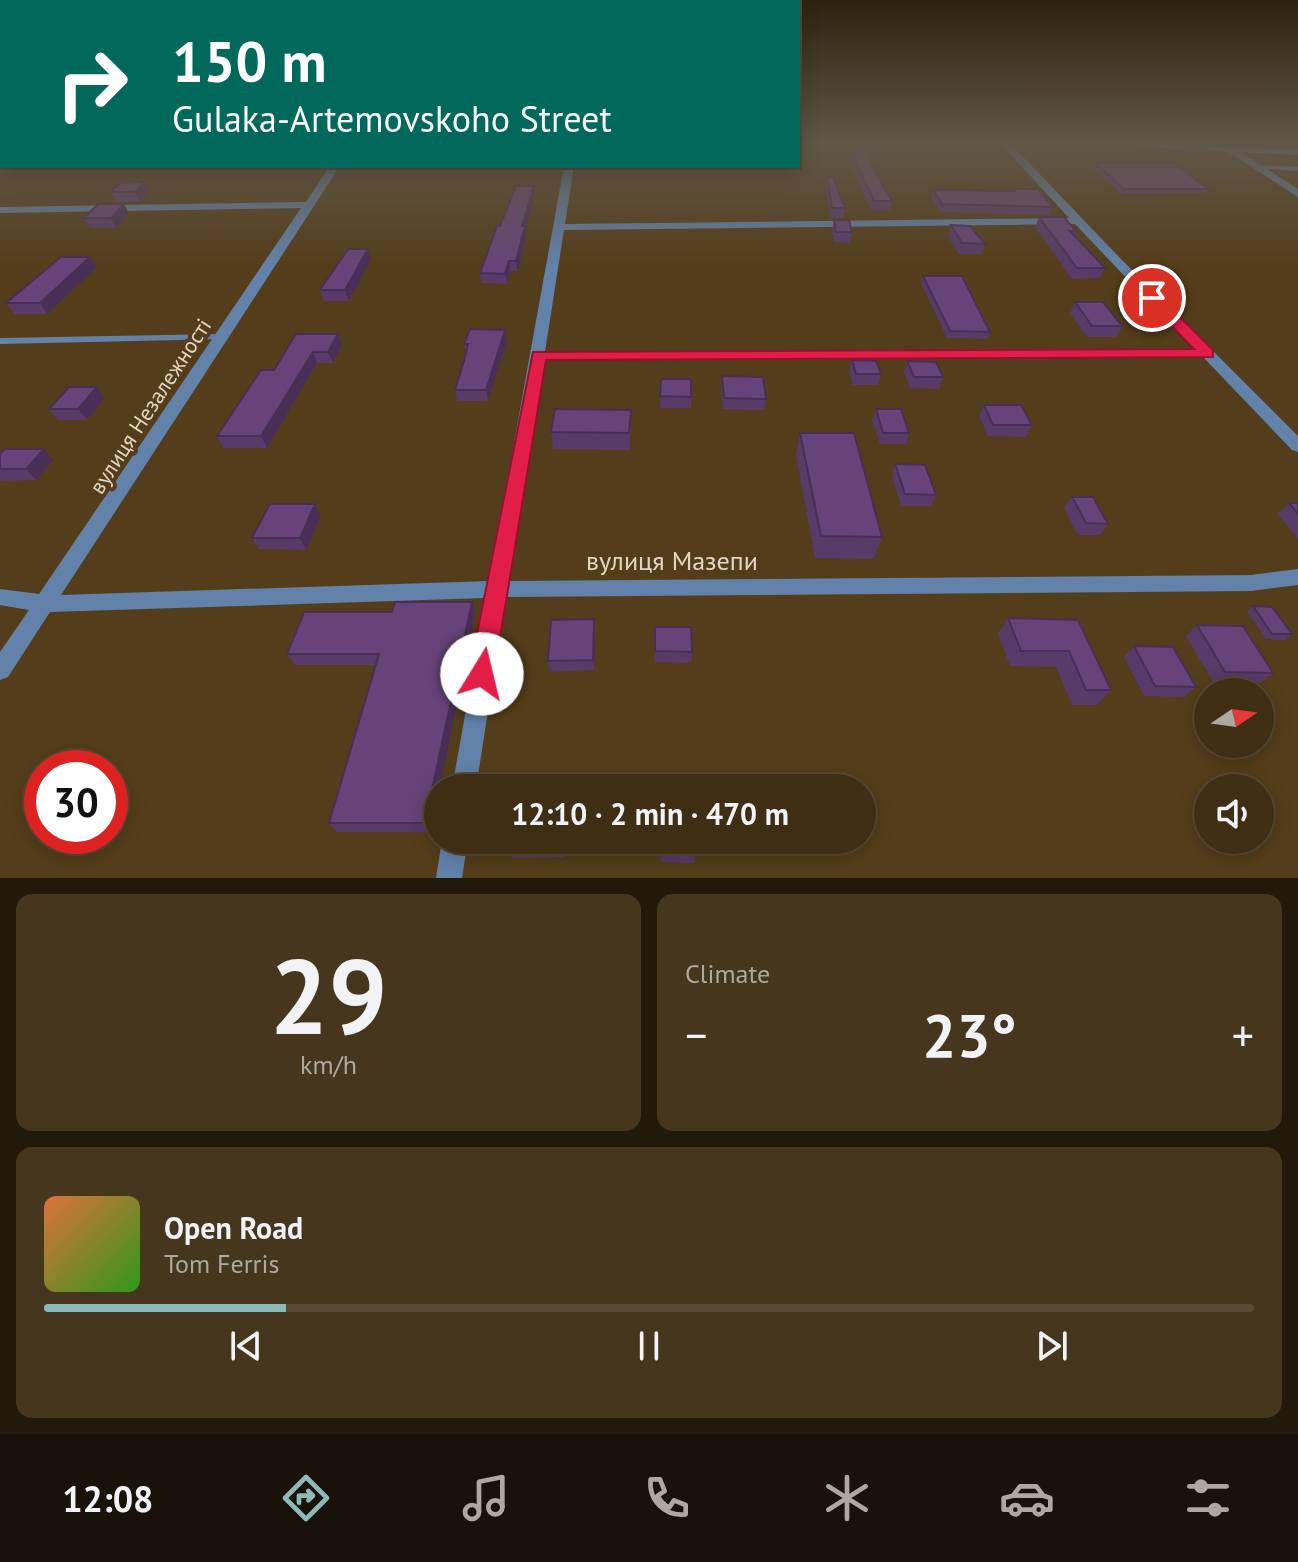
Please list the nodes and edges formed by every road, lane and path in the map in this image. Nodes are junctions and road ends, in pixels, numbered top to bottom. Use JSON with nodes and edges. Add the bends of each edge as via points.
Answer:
{"nodes":[{"id":1,"x":322,"y":185,"type":"edge"},
{"id":2,"x":566,"y":185,"type":"edge"},
{"id":3,"x":1045,"y":185,"type":"edge"},
{"id":4,"x":308,"y":205,"type":"junction"},
{"id":5,"x":0,"y":210,"type":"edge"},
{"id":6,"x":1079,"y":221,"type":"junction"},
{"id":7,"x":559,"y":227,"type":"junction"},
{"id":8,"x":221,"y":337,"type":"junction"},
{"id":9,"x":0,"y":341,"type":"edge"},
{"id":10,"x":1207,"y":353,"type":"junction"},
{"id":11,"x":538,"y":356,"type":"junction"},
{"id":12,"x":1298,"y":446,"type":"edge"},
{"id":13,"x":1298,"y":577,"type":"edge"},
{"id":14,"x":495,"y":589,"type":"junction"},
{"id":15,"x":0,"y":597,"type":"edge"},
{"id":16,"x":46,"y":604,"type":"junction"},
{"id":17,"x":0,"y":670,"type":"edge"},
{"id":18,"x":466,"y":774,"type":"edge"},
{"id":19,"x":453,"y":854,"type":"edge"},
{"id":20,"x":449,"y":878,"type":"edge"}],
"edges":[{"from":1,"to":4,"type":"street","name":"вулиця Незалежності"},
{"from":2,"to":7,"type":"street"},
{"from":3,"to":6,"type":"street"},
{"from":4,"to":5,"type":"street"},
{"from":4,"to":8,"type":"street","name":"вулиця Незалежності"},
{"from":6,"to":7,"type":"street"},
{"from":6,"to":10,"type":"street"},
{"from":7,"to":11,"type":"street"},
{"from":8,"to":9,"type":"lane"},
{"from":8,"to":16,"type":"street","name":"вулиця Незалежності"},
{"from":10,"to":11,"type":"street"},
{"from":10,"to":12,"type":"street"},
{"from":11,"to":14,"type":"street"},
{"from":13,"to":14,"type":"street","name":"вулиця Мазепи","via":[[1251,583]]},
{"from":14,"to":16,"type":"street","name":"вулиця Мазепи"},
{"from":14,"to":18,"type":"street"},
{"from":15,"to":16,"type":"street","name":"вулиця Мазепи"},
{"from":16,"to":17,"type":"street","name":"вулиця Незалежності"},
{"from":19,"to":20,"type":"street"}]}
